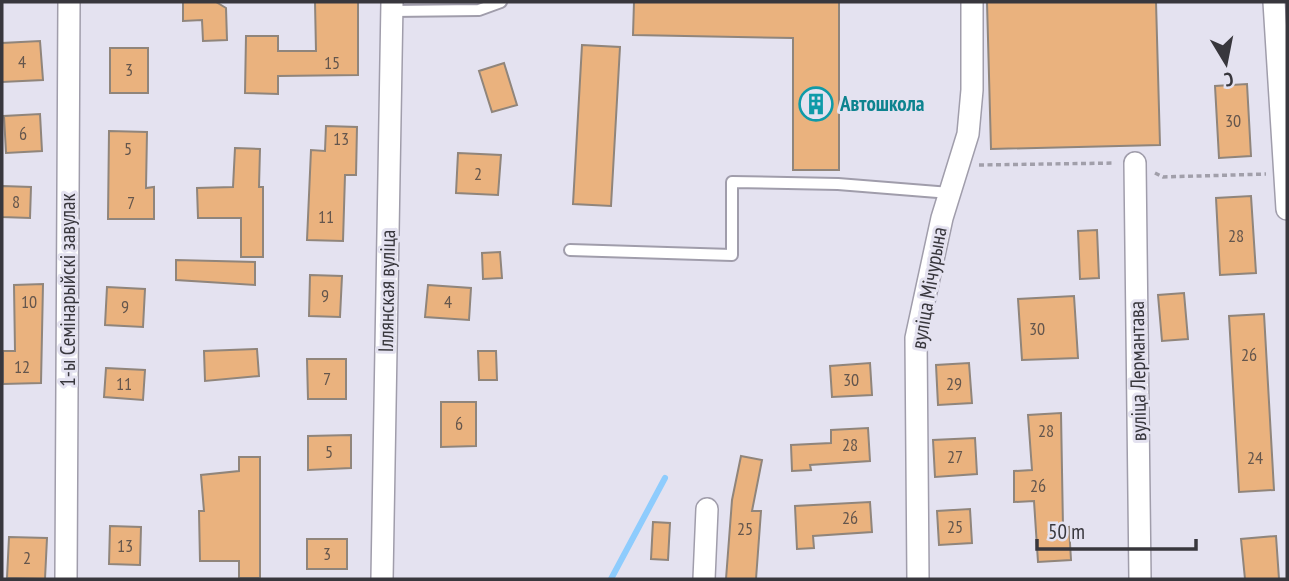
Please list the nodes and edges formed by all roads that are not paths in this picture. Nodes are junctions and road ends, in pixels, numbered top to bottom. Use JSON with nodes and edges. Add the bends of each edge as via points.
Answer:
{"nodes":[{"id":1,"x":69,"y":2,"type":"edge"},
{"id":2,"x":500,"y":2,"type":"edge"},
{"id":3,"x":972,"y":2,"type":"edge"},
{"id":4,"x":1274,"y":2,"type":"edge"},
{"id":5,"x":392,"y":7,"type":"edge"},
{"id":6,"x":1135,"y":163,"type":"dead end"},
{"id":7,"x":950,"y":193,"type":"junction"},
{"id":8,"x":1287,"y":209,"type":"edge"},
{"id":9,"x":570,"y":250,"type":"dead end"},
{"id":10,"x":707,"y":509,"type":"dead end"},
{"id":11,"x":66,"y":579,"type":"edge"},
{"id":12,"x":382,"y":579,"type":"edge"},
{"id":13,"x":704,"y":579,"type":"edge"},
{"id":14,"x":918,"y":579,"type":"edge"},
{"id":15,"x":1140,"y":579,"type":"edge"}],
"edges":[{"from":1,"to":11,"type":"street","name":"1-ы Семінарыйскі завулак"},
{"from":2,"to":5,"type":"lane","via":[[479,10]]},
{"from":3,"to":7,"type":"street","name":"вуліца Мічурына","via":[[968,134]]},
{"from":4,"to":8,"type":"street"},
{"from":5,"to":12,"type":"street","name":"Іллянская вуліца"},
{"from":6,"to":15,"type":"street","name":"вуліца Лермантава"},
{"from":7,"to":9,"type":"lane","via":[[732,182],[732,255]]},
{"from":7,"to":14,"type":"street","name":"вуліца Мічурына","via":[[916,338]]},
{"from":10,"to":13,"type":"street"}]}
